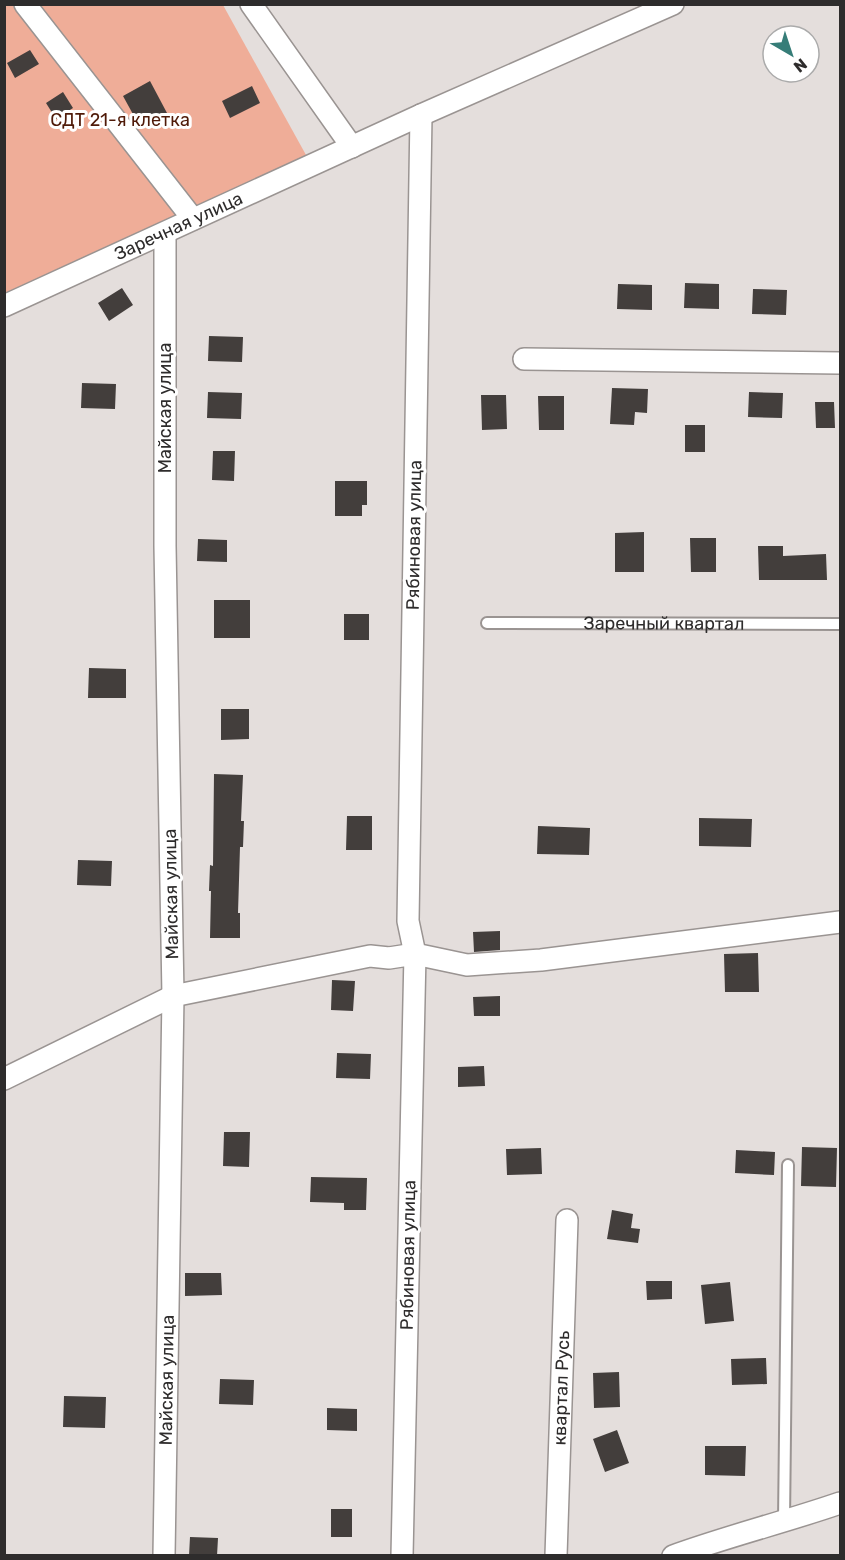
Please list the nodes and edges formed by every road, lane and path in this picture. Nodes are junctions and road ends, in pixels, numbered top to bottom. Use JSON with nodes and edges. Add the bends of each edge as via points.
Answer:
{"nodes":[{"id":1,"x":25,"y":4,"type":"edge"},
{"id":2,"x":251,"y":4,"type":"edge"},
{"id":3,"x":673,"y":4,"type":"edge"},
{"id":4,"x":421,"y":115,"type":"junction"},
{"id":5,"x":352,"y":147,"type":"junction"},
{"id":6,"x":193,"y":219,"type":"junction"},
{"id":7,"x":165,"y":233,"type":"junction"},
{"id":8,"x":4,"y":306,"type":"edge"},
{"id":9,"x":524,"y":359,"type":"dead end"},
{"id":10,"x":840,"y":363,"type":"edge"},
{"id":11,"x":487,"y":623,"type":"dead end"},
{"id":12,"x":840,"y":624,"type":"edge"},
{"id":13,"x":840,"y":922,"type":"edge"},
{"id":14,"x":415,"y":954,"type":"junction"},
{"id":15,"x":173,"y":996,"type":"junction"},
{"id":16,"x":4,"y":1080,"type":"edge"},
{"id":17,"x":788,"y":1165,"type":"dead end"},
{"id":18,"x":567,"y":1220,"type":"dead end"},
{"id":19,"x":840,"y":1503,"type":"edge"},
{"id":20,"x":784,"y":1522,"type":"junction"},
{"id":21,"x":164,"y":1556,"type":"edge"},
{"id":22,"x":402,"y":1556,"type":"edge"},
{"id":23,"x":556,"y":1556,"type":"edge"},
{"id":24,"x":673,"y":1556,"type":"edge"}],
"edges":[{"from":1,"to":6,"type":"street"},
{"from":2,"to":5,"type":"street"},
{"from":3,"to":4,"type":"street","name":"Заречная улица"},
{"from":4,"to":5,"type":"street","name":"Заречная улица"},
{"from":4,"to":14,"type":"street","name":"Рябиновая улица","via":[[408,921]]},
{"from":5,"to":6,"type":"street","name":"Заречная улица"},
{"from":6,"to":7,"type":"street","name":"Заречная улица"},
{"from":7,"to":8,"type":"street","name":"Заречная улица"},
{"from":7,"to":15,"type":"street","name":"Майская улица","via":[[165,546]]},
{"from":9,"to":10,"type":"street"},
{"from":11,"to":12,"type":"lane","name":"Заречный квартал"},
{"from":13,"to":14,"type":"street","via":[[467,965]]},
{"from":14,"to":15,"type":"street","via":[[370,956]]},
{"from":14,"to":22,"type":"street","name":"Рябиновая улица"},
{"from":15,"to":16,"type":"street"},
{"from":15,"to":21,"type":"street","name":"Майская улица"},
{"from":17,"to":20,"type":"lane"},
{"from":18,"to":23,"type":"street","name":"квартал Русь"},
{"from":19,"to":20,"type":"street"},
{"from":20,"to":24,"type":"street"}]}
